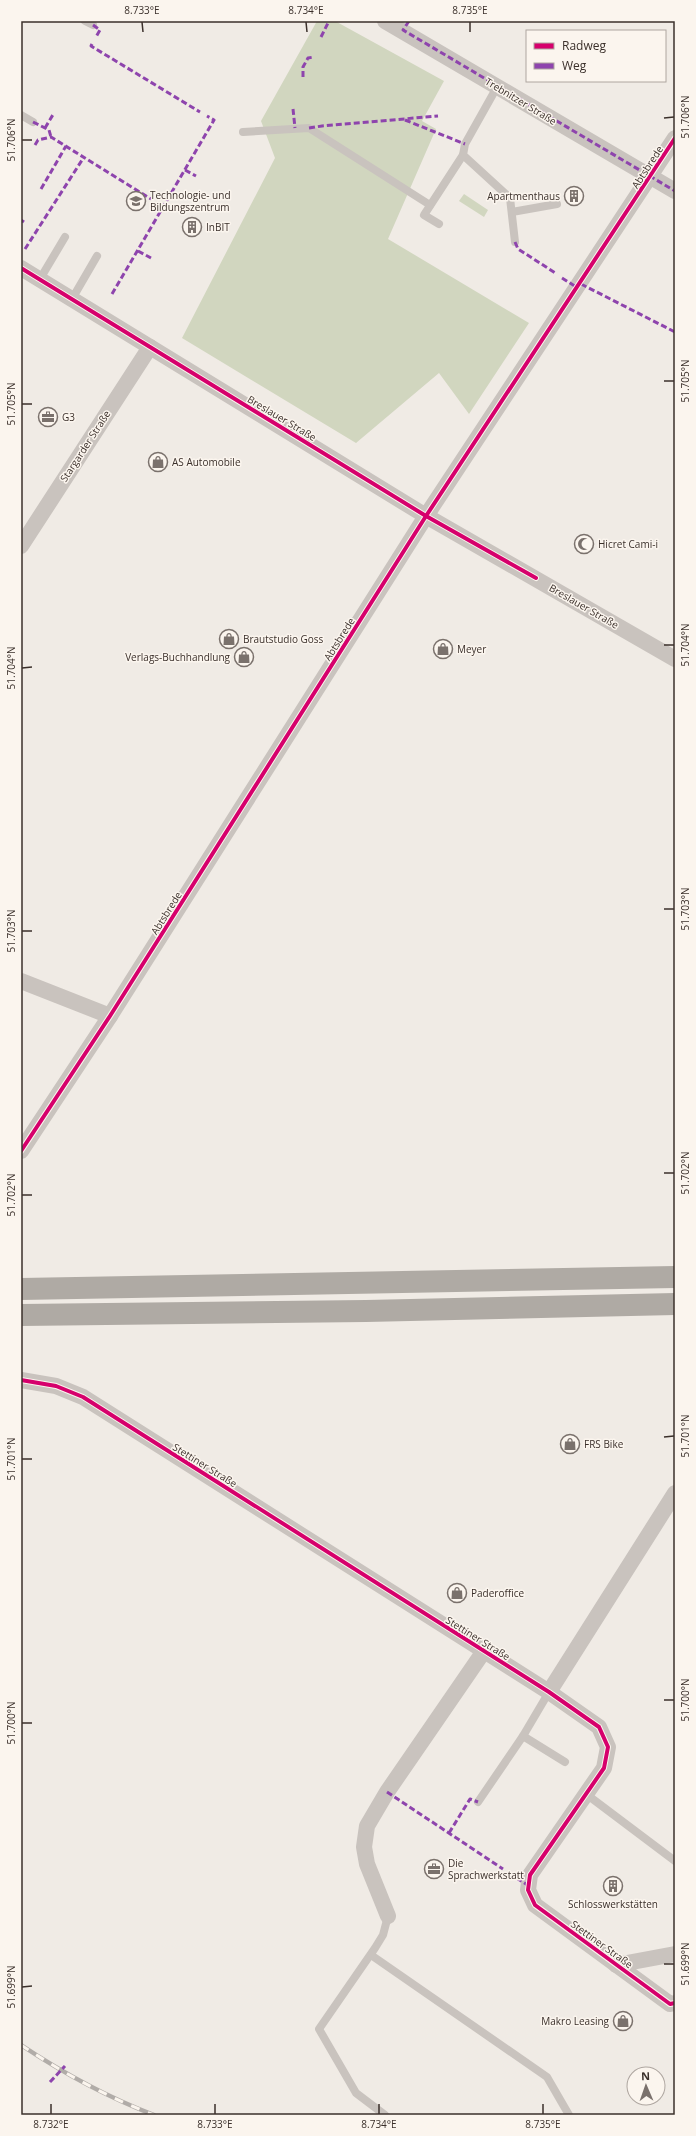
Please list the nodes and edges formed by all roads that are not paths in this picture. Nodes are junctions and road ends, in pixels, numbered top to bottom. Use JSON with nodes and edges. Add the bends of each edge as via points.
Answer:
{"nodes":[{"id":1,"x":85,"y":21,"type":"edge"},
{"id":2,"x":385,"y":21,"type":"edge"},
{"id":3,"x":93,"y":26,"type":"dead end"},
{"id":4,"x":406,"y":26,"type":"edge"},
{"id":5,"x":497,"y":87,"type":"junction"},
{"id":6,"x":21,"y":115,"type":"edge"},
{"id":7,"x":33,"y":122,"type":"dead end"},
{"id":8,"x":244,"y":132,"type":"dead end"},
{"id":9,"x":675,"y":138,"type":"edge"},
{"id":10,"x":463,"y":155,"type":"junction"},
{"id":11,"x":650,"y":177,"type":"junction"},
{"id":12,"x":675,"y":192,"type":"edge"},
{"id":13,"x":557,"y":204,"type":"dead end"},
{"id":14,"x":430,"y":205,"type":"junction"},
{"id":15,"x":512,"y":212,"type":"junction"},
{"id":16,"x":439,"y":224,"type":"dead end"},
{"id":17,"x":65,"y":237,"type":"dead end"},
{"id":18,"x":515,"y":242,"type":"dead end"},
{"id":19,"x":98,"y":256,"type":"dead end"},
{"id":20,"x":21,"y":268,"type":"edge"},
{"id":21,"x":40,"y":279,"type":"junction"},
{"id":22,"x":72,"y":299,"type":"junction"},
{"id":23,"x":150,"y":347,"type":"junction"},
{"id":24,"x":426,"y":516,"type":"junction"},
{"id":25,"x":21,"y":546,"type":"edge"},
{"id":26,"x":675,"y":659,"type":"edge"},
{"id":27,"x":21,"y":982,"type":"edge"},
{"id":28,"x":110,"y":1016,"type":"junction"},
{"id":29,"x":21,"y":1151,"type":"edge"},
{"id":30,"x":675,"y":1277,"type":"edge"},
{"id":31,"x":21,"y":1289,"type":"edge"},
{"id":32,"x":675,"y":1304,"type":"edge"},
{"id":33,"x":21,"y":1315,"type":"edge"},
{"id":34,"x":21,"y":1380,"type":"edge"},
{"id":35,"x":675,"y":1493,"type":"edge"},
{"id":36,"x":484,"y":1651,"type":"junction"},
{"id":37,"x":549,"y":1692,"type":"junction"},
{"id":38,"x":523,"y":1736,"type":"junction"},
{"id":39,"x":565,"y":1762,"type":"dead end"},
{"id":40,"x":586,"y":1794,"type":"junction"},
{"id":41,"x":478,"y":1802,"type":"dead end"},
{"id":42,"x":675,"y":1860,"type":"edge"},
{"id":43,"x":388,"y":1916,"type":"joint"},
{"id":44,"x":675,"y":1954,"type":"edge"},
{"id":45,"x":371,"y":1955,"type":"junction"},
{"id":46,"x":616,"y":1965,"type":"junction"},
{"id":47,"x":675,"y":2003,"type":"edge"},
{"id":48,"x":385,"y":2115,"type":"edge"},
{"id":49,"x":569,"y":2115,"type":"edge"}],
"edges":[{"from":1,"to":3,"type":"lane"},
{"from":2,"to":4,"type":"street","name":"Trebnitzer Straße"},
{"from":4,"to":5,"type":"street","name":"Trebnitzer Straße"},
{"from":5,"to":10,"type":"lane","via":[[464,144]]},
{"from":5,"to":11,"type":"street","name":"Trebnitzer Straße"},
{"from":6,"to":7,"type":"lane"},
{"from":8,"to":14,"type":"lane","via":[[309,128]]},
{"from":9,"to":11,"type":"street","name":"Abtsbrede"},
{"from":10,"to":14,"type":"lane"},
{"from":10,"to":15,"type":"lane","via":[[510,198]]},
{"from":11,"to":12,"type":"street","name":"Trebnitzer Straße"},
{"from":11,"to":24,"type":"street","name":"Abtsbrede"},
{"from":13,"to":15,"type":"lane"},
{"from":14,"to":16,"type":"lane","via":[[424,215]]},
{"from":15,"to":18,"type":"lane"},
{"from":17,"to":21,"type":"lane"},
{"from":19,"to":22,"type":"lane"},
{"from":20,"to":21,"type":"street","name":"Breslauer Straße"},
{"from":21,"to":22,"type":"street","name":"Breslauer Straße"},
{"from":22,"to":23,"type":"street","name":"Breslauer Straße"},
{"from":23,"to":24,"type":"street","name":"Breslauer Straße"},
{"from":23,"to":25,"type":"street","name":"Stargarder Straße"},
{"from":24,"to":26,"type":"street","name":"Breslauer Straße"},
{"from":24,"to":28,"type":"street","name":"Abtsbrede"},
{"from":27,"to":28,"type":"street"},
{"from":28,"to":29,"type":"street","name":"Abtsbrede"},
{"from":30,"to":31,"type":"highway"},
{"from":32,"to":33,"type":"highway"},
{"from":34,"to":36,"type":"street","name":"Stettiner Straße","via":[[56,1386],[83,1397]]},
{"from":35,"to":37,"type":"street"},
{"from":36,"to":37,"type":"street","name":"Stettiner Straße"},
{"from":36,"to":43,"type":"street","name":"Stettiner Straße","via":[[387,1792],[367,1826],[364,1847],[367,1864]]},
{"from":37,"to":38,"type":"lane"},
{"from":37,"to":40,"type":"street","name":"Stettiner Straße","via":[[599,1727],[608,1747],[604,1768]]},
{"from":38,"to":39,"type":"lane"},
{"from":38,"to":41,"type":"lane"},
{"from":40,"to":42,"type":"lane"},
{"from":40,"to":46,"type":"street","name":"Stettiner Straße","via":[[530,1875],[528,1890],[535,1905]]},
{"from":43,"to":45,"type":"lane","via":[[384,1935]]},
{"from":44,"to":46,"type":"street","name":"Stettiner Straße"},
{"from":45,"to":48,"type":"lane","via":[[319,2029],[356,2093]]},
{"from":45,"to":49,"type":"lane","via":[[547,2077]]},
{"from":46,"to":47,"type":"street","name":"Stettiner Straße","via":[[670,2004]]}]}
